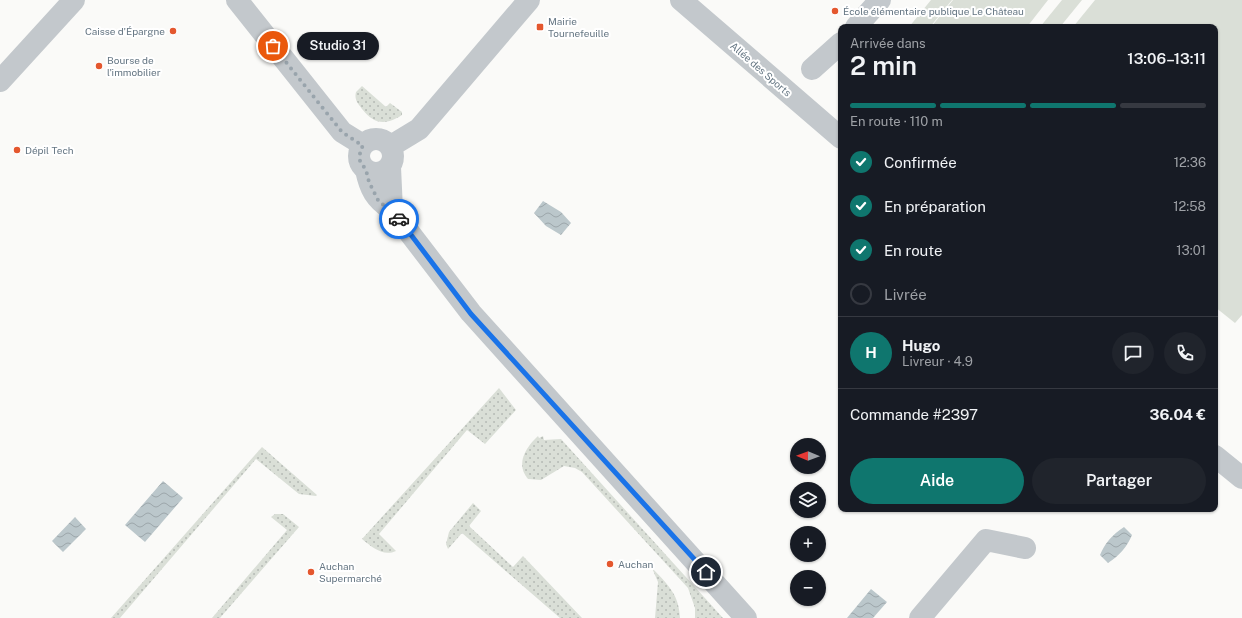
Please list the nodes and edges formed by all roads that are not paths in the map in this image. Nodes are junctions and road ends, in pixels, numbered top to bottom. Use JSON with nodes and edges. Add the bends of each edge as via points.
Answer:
{"nodes":[{"id":1,"x":74,"y":0,"type":"edge"},
{"id":2,"x":237,"y":0,"type":"edge"},
{"id":3,"x":529,"y":0,"type":"edge"},
{"id":4,"x":681,"y":0,"type":"edge"},
{"id":5,"x":880,"y":0,"type":"edge"},
{"id":6,"x":859,"y":24,"type":"edge"},
{"id":7,"x":838,"y":46,"type":"edge"},
{"id":8,"x":812,"y":69,"type":"dead end"},
{"id":9,"x":0,"y":81,"type":"edge"},
{"id":10,"x":838,"y":135,"type":"edge"},
{"id":11,"x":363,"y":146,"type":"junction"},
{"id":12,"x":390,"y":157,"type":"junction"},
{"id":13,"x":366,"y":170,"type":"junction"},
{"id":14,"x":392,"y":210,"type":"junction"},
{"id":15,"x":1218,"y":458,"type":"edge"},
{"id":16,"x":1242,"y":478,"type":"edge"},
{"id":17,"x":1025,"y":548,"type":"dead end"},
{"id":18,"x":746,"y":618,"type":"edge"},
{"id":19,"x":920,"y":618,"type":"edge"}],
"edges":[{"from":1,"to":9,"type":"street"},
{"from":2,"to":11,"type":"street","via":[[342,132]]},
{"from":3,"to":12,"type":"street","via":[[419,129]]},
{"from":4,"to":10,"type":"street","name":"Allée des Sports"},
{"from":5,"to":6,"type":"street"},
{"from":7,"to":8,"type":"street"},
{"from":11,"to":12,"type":"street","via":[[370,140],[379,139]]},
{"from":11,"to":13,"type":"street","via":[[359,156]]},
{"from":12,"to":13,"type":"street","via":[[386,170],[376,174]]},
{"from":12,"to":14,"type":"street"},
{"from":13,"to":14,"type":"street","via":[[379,202]]},
{"from":14,"to":18,"type":"street","via":[[471,314]]},
{"from":15,"to":16,"type":"street"},
{"from":17,"to":19,"type":"street","via":[[986,540]]}]}
